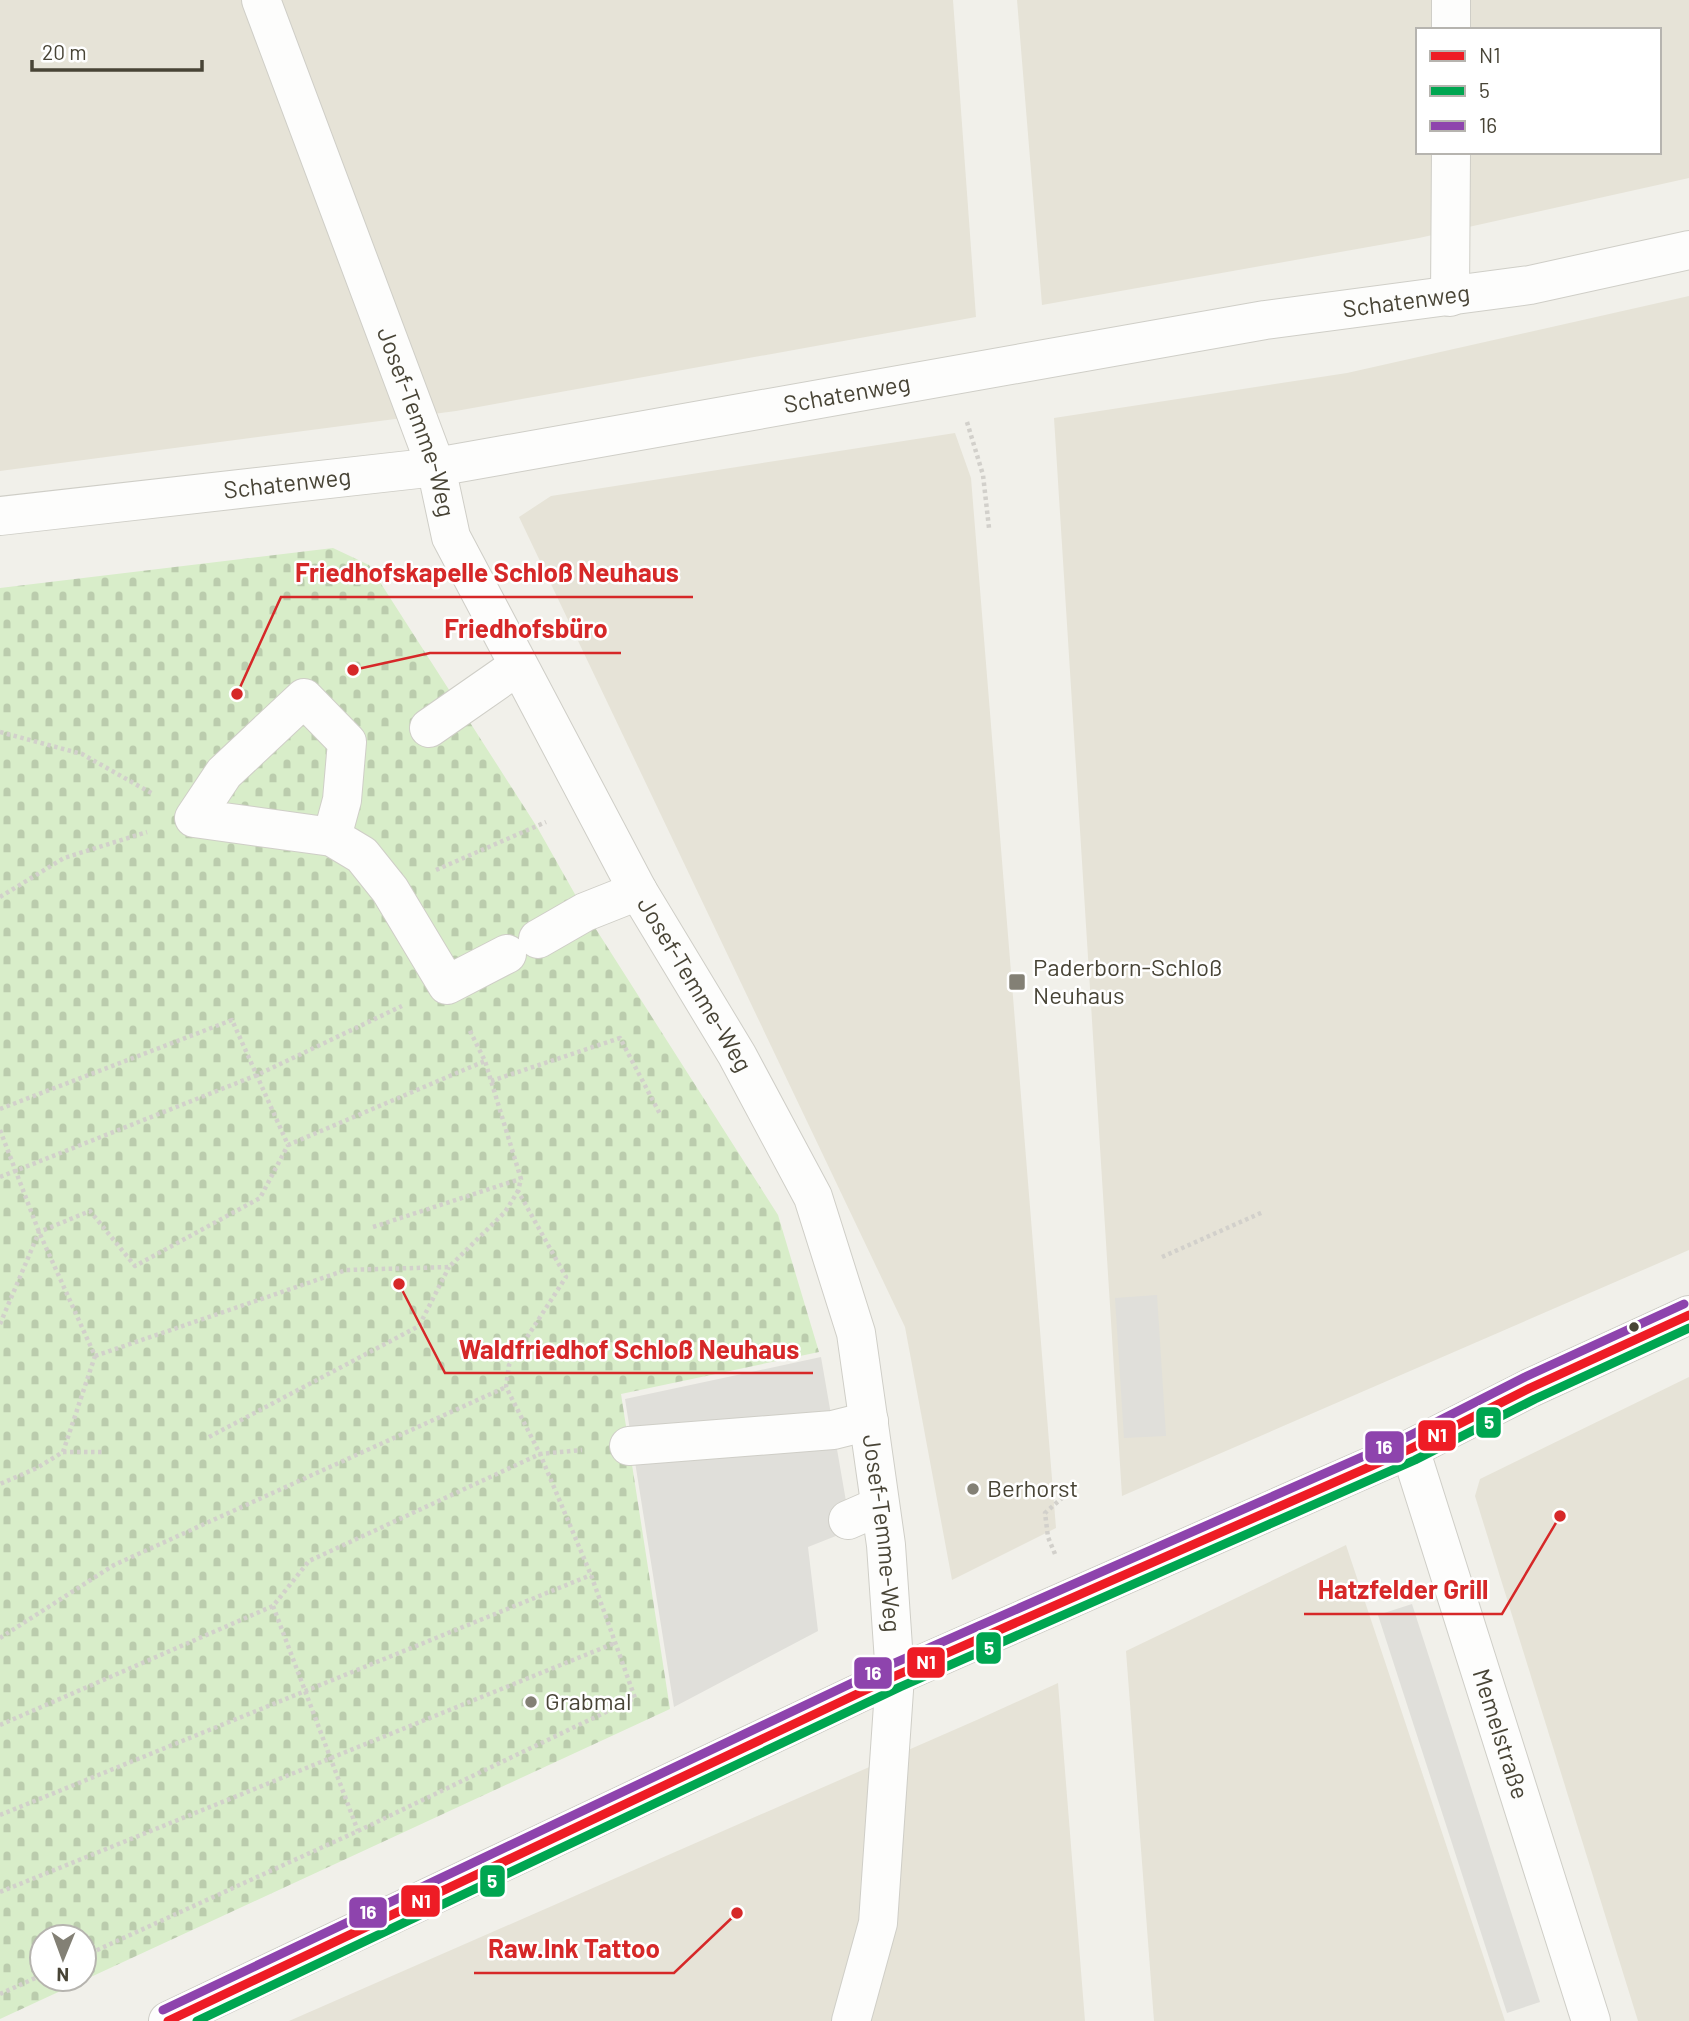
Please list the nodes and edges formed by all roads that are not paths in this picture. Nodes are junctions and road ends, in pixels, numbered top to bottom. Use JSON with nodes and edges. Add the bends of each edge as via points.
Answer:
{"nodes":[{"id":1,"x":261,"y":0,"type":"edge"},
{"id":2,"x":1451,"y":0,"type":"edge"},
{"id":3,"x":1451,"y":28,"type":"edge"},
{"id":4,"x":1451,"y":154,"type":"edge"},
{"id":5,"x":1689,"y":250,"type":"edge"},
{"id":6,"x":1450,"y":297,"type":"junction"},
{"id":7,"x":436,"y":467,"type":"junction"},
{"id":8,"x":0,"y":516,"type":"edge"},
{"id":9,"x":518,"y":666,"type":"junction"},
{"id":10,"x":429,"y":728,"type":"dead end"},
{"id":11,"x":332,"y":837,"type":"junction"},
{"id":12,"x":638,"y":891,"type":"junction"},
{"id":13,"x":1689,"y":1315,"type":"edge"},
{"id":14,"x":869,"y":1421,"type":"junction"},
{"id":15,"x":629,"y":1446,"type":"dead end"},
{"id":16,"x":1410,"y":1449,"type":"junction"},
{"id":17,"x":895,"y":1676,"type":"junction"},
{"id":18,"x":168,"y":2021,"type":"edge"},
{"id":19,"x":851,"y":2021,"type":"edge"},
{"id":20,"x":1591,"y":2021,"type":"edge"}],
"edges":[{"from":1,"to":7,"type":"street","name":"Josef-Temme-Weg"},
{"from":2,"to":3,"type":"street"},
{"from":4,"to":6,"type":"street"},
{"from":5,"to":6,"type":"street","name":"Schatenweg","via":[[1530,285]]},
{"from":6,"to":7,"type":"street","name":"Schatenweg","via":[[1265,320]]},
{"from":7,"to":8,"type":"street","name":"Schatenweg"},
{"from":7,"to":9,"type":"street","name":"Josef-Temme-Weg","via":[[451,537]]},
{"from":9,"to":10,"type":"street"},
{"from":9,"to":12,"type":"street","name":"Josef-Temme-Weg"},
{"from":11,"to":11,"type":"street","via":[[342,800],[347,742],[304,698],[224,773],[194,818]]},
{"from":11,"to":12,"type":"street","via":[[362,856],[390,890],[447,985],[585,912]]},
{"from":12,"to":14,"type":"street","name":"Josef-Temme-Weg","via":[[737,1055],[813,1197],[856,1333]]},
{"from":13,"to":16,"type":"street"},
{"from":14,"to":15,"type":"street","via":[[833,1430]]},
{"from":14,"to":17,"type":"street","name":"Josef-Temme-Weg","via":[[864,1513]]},
{"from":16,"to":17,"type":"street"},
{"from":16,"to":20,"type":"street","name":"Memelstraße"},
{"from":17,"to":18,"type":"street"},
{"from":17,"to":19,"type":"street","name":"Josef-Temme-Weg","via":[[877,1923]]}]}
